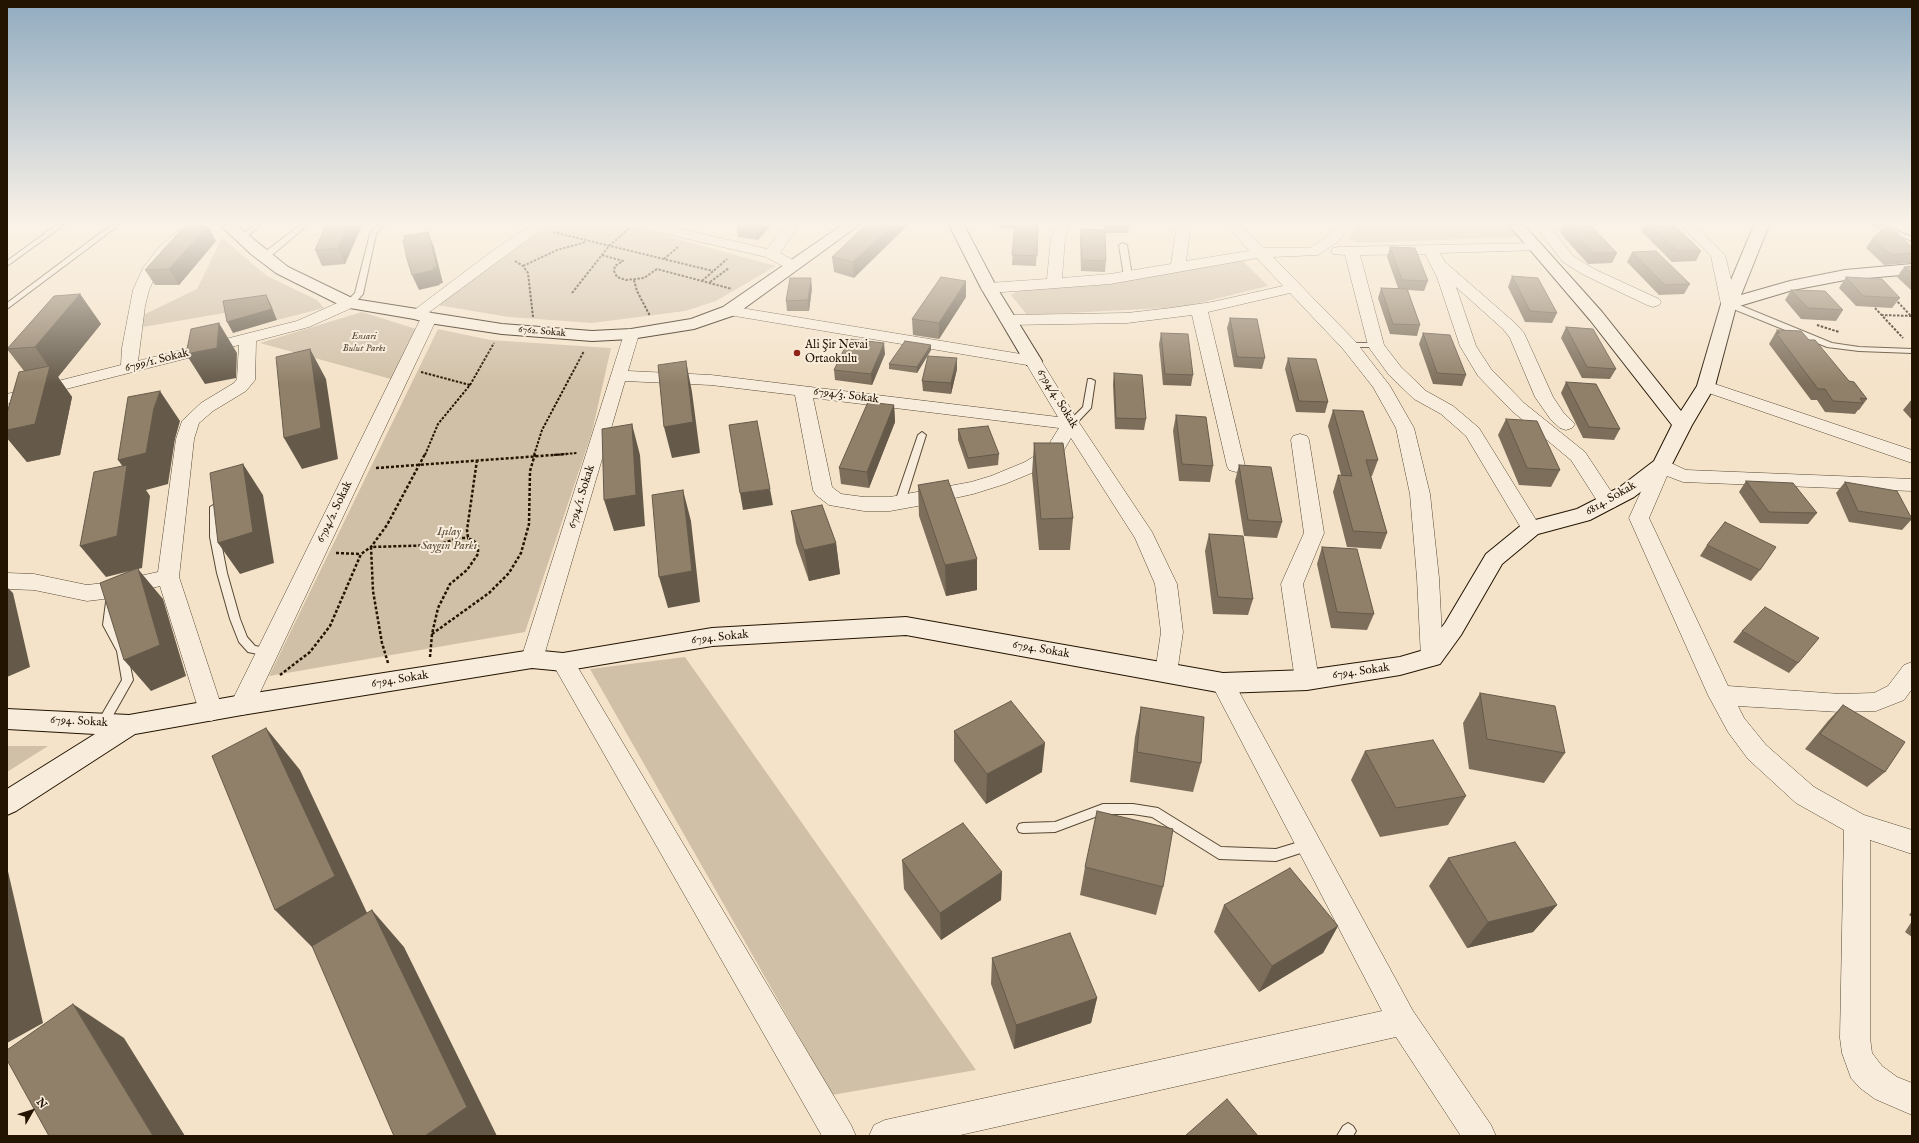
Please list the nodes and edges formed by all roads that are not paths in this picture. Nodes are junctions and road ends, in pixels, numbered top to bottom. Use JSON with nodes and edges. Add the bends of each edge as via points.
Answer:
{"nodes":[{"id":1,"x":45,"y":278,"type":"edge"},
{"id":2,"x":146,"y":278,"type":"edge"},
{"id":3,"x":299,"y":278,"type":"edge"},
{"id":4,"x":363,"y":278,"type":"edge"},
{"id":5,"x":468,"y":278,"type":"edge"},
{"id":6,"x":776,"y":278,"type":"edge"},
{"id":7,"x":983,"y":278,"type":"edge"},
{"id":8,"x":1054,"y":278,"type":"edge"},
{"id":9,"x":1106,"y":278,"type":"edge"},
{"id":10,"x":1284,"y":278,"type":"edge"},
{"id":11,"x":1358,"y":278,"type":"edge"},
{"id":12,"x":1445,"y":278,"type":"edge"},
{"id":13,"x":1458,"y":278,"type":"edge"},
{"id":14,"x":1563,"y":278,"type":"edge"},
{"id":15,"x":1603,"y":278,"type":"edge"},
{"id":16,"x":1723,"y":278,"type":"edge"},
{"id":17,"x":1740,"y":278,"type":"edge"},
{"id":18,"x":1825,"y":278,"type":"edge"},
{"id":19,"x":1054,"y":284,"type":"junction"},
{"id":20,"x":988,"y":288,"type":"junction"},
{"id":21,"x":1293,"y":288,"type":"junction"},
{"id":22,"x":1653,"y":302,"type":"dead end"},
{"id":23,"x":350,"y":303,"type":"junction"},
{"id":24,"x":1729,"y":304,"type":"junction"},
{"id":25,"x":7,"y":307,"type":"edge"},
{"id":26,"x":1199,"y":309,"type":"junction"},
{"id":27,"x":729,"y":311,"type":"junction"},
{"id":28,"x":423,"y":316,"type":"junction"},
{"id":29,"x":1008,"y":320,"type":"junction"},
{"id":30,"x":631,"y":334,"type":"junction"},
{"id":31,"x":248,"y":338,"type":"junction"},
{"id":32,"x":1349,"y":345,"type":"junction"},
{"id":33,"x":1376,"y":345,"type":"junction"},
{"id":34,"x":1912,"y":351,"type":"edge"},
{"id":35,"x":1033,"y":361,"type":"junction"},
{"id":36,"x":130,"y":368,"type":"junction"},
{"id":37,"x":620,"y":376,"type":"junction"},
{"id":38,"x":1091,"y":381,"type":"dead end"},
{"id":39,"x":1706,"y":386,"type":"junction"},
{"id":40,"x":803,"y":391,"type":"junction"},
{"id":41,"x":7,"y":399,"type":"edge"},
{"id":42,"x":1071,"y":424,"type":"junction"},
{"id":43,"x":1566,"y":424,"type":"dead end"},
{"id":44,"x":1682,"y":426,"type":"junction"},
{"id":45,"x":922,"y":435,"type":"dead end"},
{"id":46,"x":1300,"y":440,"type":"dead end"},
{"id":47,"x":1912,"y":457,"type":"edge"},
{"id":48,"x":1662,"y":465,"type":"junction"},
{"id":49,"x":1236,"y":466,"type":"dead end"},
{"id":50,"x":1912,"y":485,"type":"edge"},
{"id":51,"x":215,"y":498,"type":"edge"},
{"id":52,"x":900,"y":502,"type":"junction"},
{"id":53,"x":1608,"y":502,"type":"junction"},
{"id":54,"x":1531,"y":528,"type":"junction"},
{"id":55,"x":168,"y":577,"type":"junction"},
{"id":56,"x":7,"y":581,"type":"edge"},
{"id":57,"x":112,"y":590,"type":"junction"},
{"id":58,"x":268,"y":652,"type":"junction"},
{"id":59,"x":1432,"y":657,"type":"junction"},
{"id":60,"x":532,"y":659,"type":"junction"},
{"id":61,"x":563,"y":662,"type":"junction"},
{"id":62,"x":1912,"y":671,"type":"edge"},
{"id":63,"x":1166,"y":673,"type":"junction"},
{"id":64,"x":1307,"y":680,"type":"junction"},
{"id":65,"x":1223,"y":683,"type":"junction"},
{"id":66,"x":1720,"y":695,"type":"junction"},
{"id":67,"x":242,"y":705,"type":"junction"},
{"id":68,"x":211,"y":711,"type":"junction"},
{"id":69,"x":7,"y":719,"type":"edge"},
{"id":70,"x":103,"y":723,"type":"junction"},
{"id":71,"x":129,"y":725,"type":"junction"},
{"id":72,"x":7,"y":803,"type":"edge"},
{"id":73,"x":1857,"y":824,"type":"junction"},
{"id":74,"x":1023,"y":828,"type":"dead end"},
{"id":75,"x":1912,"y":842,"type":"edge"},
{"id":76,"x":1309,"y":845,"type":"junction"},
{"id":77,"x":1403,"y":1021,"type":"junction"},
{"id":78,"x":1912,"y":1099,"type":"edge"},
{"id":79,"x":840,"y":1136,"type":"edge"},
{"id":80,"x":885,"y":1136,"type":"edge"},
{"id":81,"x":1480,"y":1136,"type":"edge"}],
"edges":[{"from":1,"to":25,"type":"lane"},
{"from":2,"to":36,"type":"street","via":[[137,306],[130,348]]},
{"from":3,"to":23,"type":"street","name":"6762. Sokak"},
{"from":4,"to":23,"type":"lane","via":[[359,294]]},
{"from":5,"to":28,"type":"street"},
{"from":6,"to":27,"type":"street","name":"6762. Sokak"},
{"from":7,"to":20,"type":"street"},
{"from":8,"to":19,"type":"street"},
{"from":9,"to":19,"type":"street"},
{"from":10,"to":21,"type":"street"},
{"from":11,"to":33,"type":"street"},
{"from":12,"to":53,"type":"street","via":[[1468,346],[1484,372],[1518,407],[1578,456]]},
{"from":13,"to":43,"type":"street","via":[[1510,326],[1518,337],[1544,397]]},
{"from":14,"to":44,"type":"street","via":[[1596,316]]},
{"from":15,"to":22,"type":"street"},
{"from":16,"to":24,"type":"street"},
{"from":17,"to":24,"type":"street","name":"6814. Sokak"},
{"from":18,"to":24,"type":"street"},
{"from":19,"to":20,"type":"street"},
{"from":20,"to":29,"type":"street"},
{"from":21,"to":26,"type":"street"},
{"from":21,"to":32,"type":"street"},
{"from":23,"to":28,"type":"street","name":"6762. Sokak"},
{"from":23,"to":31,"type":"street","name":"6799/1. Sokak","via":[[304,324]]},
{"from":24,"to":34,"type":"lane","via":[[1830,345]]},
{"from":24,"to":39,"type":"street","name":"6814. Sokak"},
{"from":26,"to":29,"type":"street","via":[[1126,318]]},
{"from":26,"to":49,"type":"street"},
{"from":27,"to":30,"type":"street","name":"6762. Sokak","via":[[694,324]]},
{"from":27,"to":35,"type":"street","name":"6794/4. Sokak"},
{"from":28,"to":30,"type":"street","name":"6762. Sokak","via":[[502,329],[592,336]]},
{"from":28,"to":58,"type":"street","name":"6794/2. Sokak","via":[[405,368]]},
{"from":29,"to":35,"type":"street"},
{"from":30,"to":37,"type":"street","name":"6794/1. Sokak"},
{"from":31,"to":36,"type":"street","name":"6799/1. Sokak"},
{"from":31,"to":55,"type":"street","via":[[246,380],[240,387],[207,407],[191,421],[187,433]]},
{"from":32,"to":33,"type":"lane"},
{"from":32,"to":59,"type":"street","via":[[1381,386],[1405,428],[1420,494]]},
{"from":33,"to":54,"type":"street","via":[[1395,371],[1420,396],[1447,410],[1473,432]]},
{"from":35,"to":42,"type":"street","name":"6794/4. Sokak"},
{"from":36,"to":41,"type":"street","name":"6799/1. Sokak"},
{"from":37,"to":40,"type":"street","name":"6794/3. Sokak","via":[[711,380]]},
{"from":37,"to":60,"type":"street","name":"6794/1. Sokak"},
{"from":38,"to":42,"type":"lane","via":[[1087,408]]},
{"from":39,"to":44,"type":"street","name":"6814. Sokak"},
{"from":39,"to":47,"type":"street"},
{"from":40,"to":42,"type":"street","name":"6794/3. Sokak"},
{"from":40,"to":52,"type":"street","via":[[823,490],[836,500],[864,504]]},
{"from":42,"to":52,"type":"street","via":[[1053,453],[1032,466],[973,488]]},
{"from":42,"to":63,"type":"street","name":"6794/4. Sokak","via":[[1146,537],[1166,584],[1172,632]]},
{"from":44,"to":48,"type":"street","name":"6814. Sokak"},
{"from":45,"to":52,"type":"lane"},
{"from":46,"to":64,"type":"street","via":[[1314,533],[1292,584]]},
{"from":48,"to":50,"type":"street","via":[[1683,476]]},
{"from":48,"to":53,"type":"street","name":"6814. Sokak","via":[[1627,492]]},
{"from":48,"to":66,"type":"street","via":[[1639,518]]},
{"from":51,"to":58,"type":"lane","via":[[215,537],[235,619],[242,638],[252,649]]},
{"from":53,"to":54,"type":"street","name":"6814. Sokak","via":[[1583,515]]},
{"from":54,"to":59,"type":"street","name":"6814. Sokak","via":[[1494,560],[1453,629]]},
{"from":55,"to":57,"type":"street"},
{"from":55,"to":68,"type":"street"},
{"from":56,"to":57,"type":"street","via":[[34,582],[87,593]]},
{"from":57,"to":70,"type":"lane","via":[[108,625],[122,652],[128,680]]},
{"from":58,"to":67,"type":"street","name":"6794/2. Sokak"},
{"from":59,"to":64,"type":"street","name":"6794. Sokak","via":[[1400,666]]},
{"from":60,"to":61,"type":"street","name":"6794. Sokak"},
{"from":60,"to":67,"type":"street","name":"6794. Sokak"},
{"from":61,"to":63,"type":"street","name":"6794. Sokak","via":[[712,638],[906,626]]},
{"from":61,"to":79,"type":"street"},
{"from":62,"to":66,"type":"street","via":[[1896,693],[1876,702],[1840,704]]},
{"from":63,"to":65,"type":"street","name":"6794. Sokak"},
{"from":64,"to":65,"type":"street","name":"6794. Sokak"},
{"from":65,"to":76,"type":"street"},
{"from":66,"to":73,"type":"street","via":[[1736,725],[1757,752],[1805,795]]},
{"from":67,"to":68,"type":"street","name":"6794. Sokak"},
{"from":68,"to":71,"type":"street","name":"6794. Sokak"},
{"from":69,"to":70,"type":"street","name":"6794. Sokak"},
{"from":70,"to":71,"type":"street","name":"6794. Sokak"},
{"from":71,"to":72,"type":"street"},
{"from":73,"to":75,"type":"street"},
{"from":73,"to":78,"type":"street","via":[[1857,1053],[1862,1067],[1871,1077],[1886,1088]]},
{"from":74,"to":76,"type":"lane","via":[[1055,827],[1103,809],[1133,809],[1154,812],[1219,853],[1276,855]]},
{"from":76,"to":77,"type":"street"},
{"from":77,"to":80,"type":"street"},
{"from":77,"to":81,"type":"street"}]}
